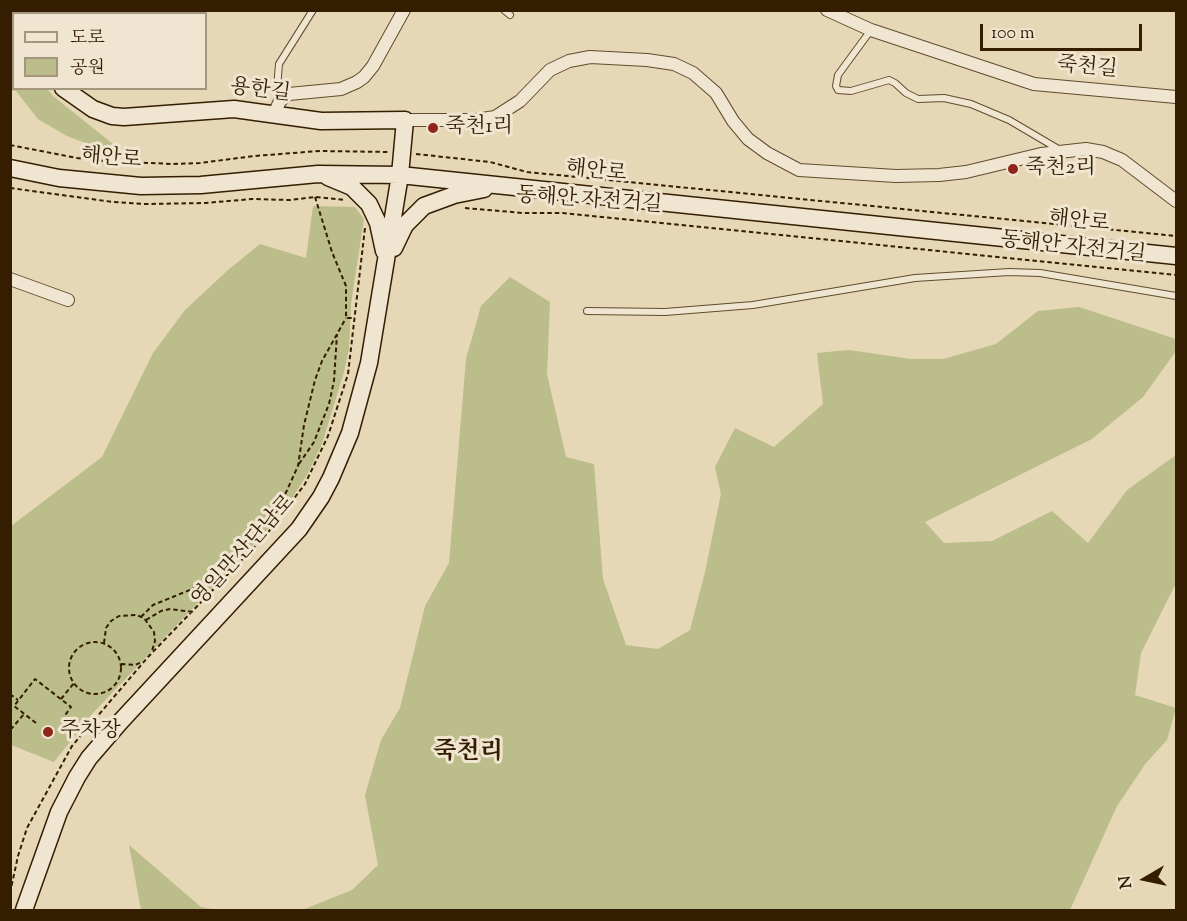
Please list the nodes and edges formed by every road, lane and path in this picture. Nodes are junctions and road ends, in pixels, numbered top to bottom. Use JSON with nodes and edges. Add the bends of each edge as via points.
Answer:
{"nodes":[{"id":1,"x":313,"y":10,"type":"edge"},
{"id":2,"x":404,"y":10,"type":"edge"},
{"id":3,"x":828,"y":10,"type":"edge"},
{"id":4,"x":871,"y":30,"type":"junction"},
{"id":5,"x":66,"y":90,"type":"edge"},
{"id":6,"x":1176,"y":97,"type":"edge"},
{"id":7,"x":277,"y":107,"type":"junction"},
{"id":8,"x":405,"y":120,"type":"junction"},
{"id":9,"x":1061,"y":151,"type":"junction"},
{"id":10,"x":10,"y":168,"type":"edge"},
{"id":11,"x":318,"y":174,"type":"junction"},
{"id":12,"x":400,"y":175,"type":"junction"},
{"id":13,"x":505,"y":186,"type":"junction"},
{"id":14,"x":10,"y":188,"type":"edge"},
{"id":15,"x":315,"y":197,"type":"junction"},
{"id":16,"x":1176,"y":201,"type":"edge"},
{"id":17,"x":366,"y":206,"type":"junction"},
{"id":18,"x":456,"y":207,"type":"dead end"},
{"id":19,"x":1176,"y":256,"type":"edge"},
{"id":20,"x":386,"y":265,"type":"junction"},
{"id":21,"x":1176,"y":275,"type":"edge"},
{"id":22,"x":10,"y":279,"type":"edge"},
{"id":23,"x":1176,"y":296,"type":"edge"},
{"id":24,"x":68,"y":300,"type":"dead end"},
{"id":25,"x":587,"y":311,"type":"dead end"},
{"id":26,"x":345,"y":318,"type":"junction"},
{"id":27,"x":354,"y":318,"type":"junction"},
{"id":28,"x":337,"y":333,"type":"junction"},
{"id":29,"x":298,"y":466,"type":"junction"},
{"id":30,"x":193,"y":612,"type":"junction"},
{"id":31,"x":141,"y":617,"type":"junction"},
{"id":32,"x":146,"y":620,"type":"junction"},
{"id":33,"x":104,"y":643,"type":"junction"},
{"id":34,"x":148,"y":657,"type":"junction"},
{"id":35,"x":121,"y":664,"type":"junction"},
{"id":36,"x":74,"y":683,"type":"junction"},
{"id":37,"x":10,"y":694,"type":"edge"},
{"id":38,"x":61,"y":699,"type":"junction"},
{"id":39,"x":18,"y":700,"type":"junction"},
{"id":40,"x":24,"y":714,"type":"junction"},
{"id":41,"x":61,"y":721,"type":"dead end"},
{"id":42,"x":36,"y":723,"type":"dead end"},
{"id":43,"x":10,"y":727,"type":"edge"},
{"id":44,"x":10,"y":893,"type":"edge"},
{"id":45,"x":24,"y":910,"type":"edge"}],
"edges":[{"from":1,"to":7,"type":"lane","via":[[279,64]]},
{"from":2,"to":7,"type":"street","via":[[373,66],[357,82],[340,89],[289,94]]},
{"from":3,"to":4,"type":"street","name":"죽천길"},
{"from":4,"to":6,"type":"street","name":"죽천길","via":[[1034,84]]},
{"from":4,"to":9,"type":"lane","via":[[838,75],[838,90],[851,91],[889,80],[918,99],[958,100],[980,108]]},
{"from":5,"to":7,"type":"street","name":"용한길","via":[[93,109],[112,116]]},
{"from":7,"to":8,"type":"street","name":"용한길","via":[[321,121]]},
{"from":8,"to":9,"type":"street","via":[[495,117],[512,108],[542,76],[559,65],[579,58],[603,57],[663,62],[693,73],[716,93],[748,139],[799,170],[939,175]]},
{"from":8,"to":12,"type":"street"},
{"from":9,"to":16,"type":"street","via":[[1086,149],[1112,155]]},
{"from":10,"to":11,"type":"street","name":"해안로","via":[[59,178],[141,186],[201,185]]},
{"from":11,"to":12,"type":"street","name":"해안로"},
{"from":11,"to":17,"type":"street","via":[[352,187]]},
{"from":12,"to":13,"type":"street","name":"해안로"},
{"from":12,"to":20,"type":"street","name":"영일만산단남로"},
{"from":13,"to":19,"type":"street","name":"해안로"},
{"from":13,"to":20,"type":"street","via":[[454,195],[424,206],[405,225]]},
{"from":14,"to":15,"type":"path","via":[[144,204]]},
{"from":15,"to":17,"type":"path"},
{"from":15,"to":26,"type":"path","via":[[346,286]]},
{"from":17,"to":20,"type":"street","via":[[378,223]]},
{"from":17,"to":27,"type":"path"},
{"from":18,"to":21,"type":"path","name":"동해안 자전거길","via":[[563,213]]},
{"from":20,"to":45,"type":"street","name":"영일만산단남로","via":[[363,390],[350,433],[321,497],[284,546],[89,758],[59,812]]},
{"from":22,"to":24,"type":"street"},
{"from":23,"to":25,"type":"lane","via":[[1040,273],[1009,272],[884,282],[753,305],[665,312]]},
{"from":26,"to":27,"type":"path"},
{"from":26,"to":28,"type":"path"},
{"from":27,"to":30,"type":"path","via":[[348,374],[328,436],[304,484],[278,521]]},
{"from":28,"to":29,"type":"path","via":[[315,380]]},
{"from":28,"to":29,"type":"path","via":[[329,404],[314,442]]},
{"from":29,"to":31,"type":"path","via":[[278,510],[241,543],[216,575],[196,588],[153,605]]},
{"from":30,"to":32,"type":"path","via":[[170,609]]},
{"from":30,"to":34,"type":"path"},
{"from":31,"to":32,"type":"path"},
{"from":31,"to":33,"type":"path","via":[[118,616],[106,628]]},
{"from":32,"to":34,"type":"path","via":[[155,641]]},
{"from":33,"to":35,"type":"path","via":[[116,651]]},
{"from":33,"to":36,"type":"path","via":[[83,644],[76,650],[69,667]]},
{"from":34,"to":35,"type":"path","via":[[135,665]]},
{"from":34,"to":44,"type":"path","via":[[88,726],[57,771],[27,828]]},
{"from":35,"to":36,"type":"path","via":[[117,683],[104,693],[87,693]]},
{"from":36,"to":38,"type":"path"},
{"from":37,"to":39,"type":"path"},
{"from":38,"to":39,"type":"path","via":[[35,679]]},
{"from":38,"to":41,"type":"path","via":[[71,707]]},
{"from":39,"to":40,"type":"path","via":[[14,706]]},
{"from":40,"to":42,"type":"path"},
{"from":40,"to":43,"type":"path"}]}
